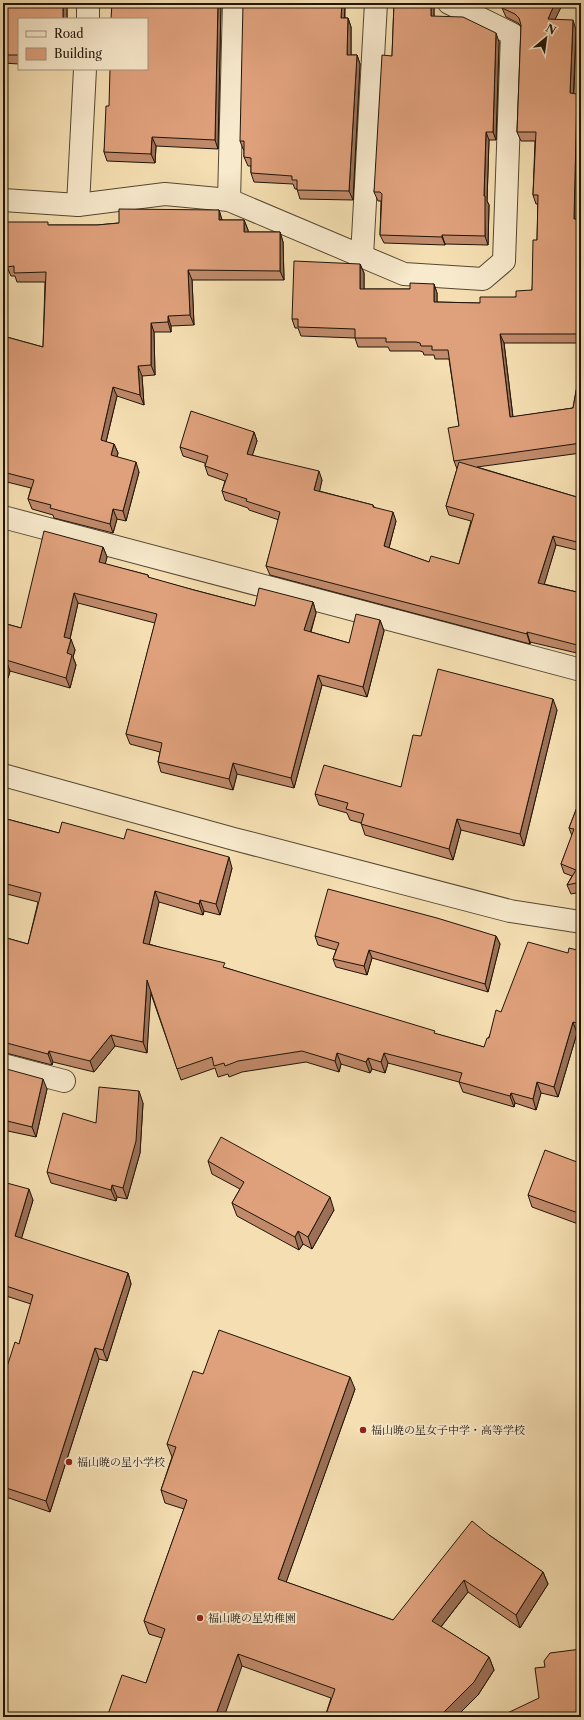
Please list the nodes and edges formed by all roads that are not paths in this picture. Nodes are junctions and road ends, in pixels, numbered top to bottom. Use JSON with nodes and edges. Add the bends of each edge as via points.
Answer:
{"nodes":[{"id":1,"x":88,"y":3,"type":"edge"},
{"id":2,"x":234,"y":3,"type":"edge"},
{"id":3,"x":376,"y":3,"type":"edge"},
{"id":4,"x":449,"y":3,"type":"edge"},
{"id":5,"x":88,"y":18,"type":"edge"},
{"id":6,"x":85,"y":70,"type":"edge"},
{"id":7,"x":3,"y":200,"type":"edge"},
{"id":8,"x":229,"y":200,"type":"junction"},
{"id":9,"x":78,"y":205,"type":"junction"},
{"id":10,"x":362,"y":256,"type":"junction"},
{"id":11,"x":3,"y":518,"type":"edge"},
{"id":12,"x":581,"y":670,"type":"edge"},
{"id":13,"x":3,"y":775,"type":"edge"},
{"id":14,"x":581,"y":922,"type":"edge"},
{"id":15,"x":3,"y":1065,"type":"edge"},
{"id":16,"x":64,"y":1081,"type":"dead end"}],
"edges":[{"from":1,"to":5,"type":"street"},
{"from":2,"to":8,"type":"street"},
{"from":3,"to":10,"type":"street"},
{"from":4,"to":10,"type":"street","via":[[512,34],[504,261],[484,279],[404,274]]},
{"from":6,"to":9,"type":"street"},
{"from":7,"to":9,"type":"street"},
{"from":8,"to":9,"type":"street","via":[[165,194]]},
{"from":8,"to":10,"type":"street"},
{"from":11,"to":12,"type":"street"},
{"from":13,"to":14,"type":"street","via":[[510,911]]},
{"from":15,"to":16,"type":"street"}]}
